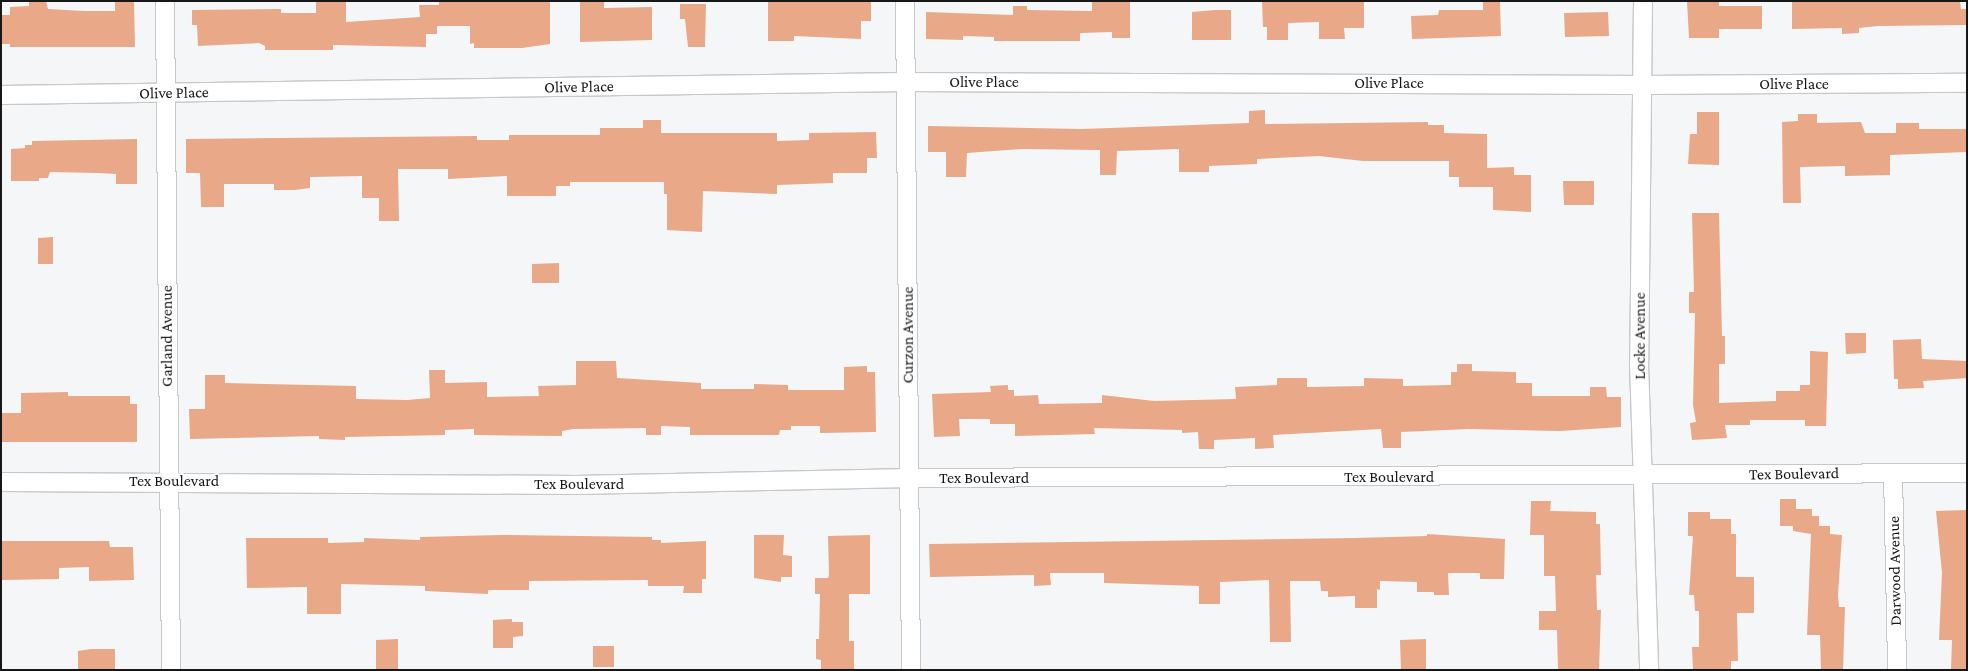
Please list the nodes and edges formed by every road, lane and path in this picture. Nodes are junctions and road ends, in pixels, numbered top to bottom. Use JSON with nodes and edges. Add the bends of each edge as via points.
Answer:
{"nodes":[{"id":1,"x":165,"y":1,"type":"edge"},
{"id":2,"x":905,"y":1,"type":"edge"},
{"id":3,"x":1642,"y":1,"type":"edge"},
{"id":4,"x":906,"y":82,"type":"junction"},
{"id":5,"x":1967,"y":83,"type":"edge"},
{"id":6,"x":1642,"y":85,"type":"junction"},
{"id":7,"x":165,"y":93,"type":"junction"},
{"id":8,"x":1,"y":95,"type":"edge"},
{"id":9,"x":1893,"y":473,"type":"junction"},
{"id":10,"x":1967,"y":473,"type":"edge"},
{"id":11,"x":1643,"y":476,"type":"junction"},
{"id":12,"x":910,"y":478,"type":"junction"},
{"id":13,"x":168,"y":481,"type":"junction"},
{"id":14,"x":1,"y":482,"type":"edge"},
{"id":15,"x":171,"y":670,"type":"edge"},
{"id":16,"x":911,"y":670,"type":"edge"},
{"id":17,"x":1649,"y":670,"type":"edge"},
{"id":18,"x":1897,"y":670,"type":"edge"}],
"edges":[{"from":1,"to":7,"type":"street","name":"Garland Avenue"},
{"from":2,"to":4,"type":"street","name":"Curzon Avenue"},
{"from":3,"to":6,"type":"street","name":"Locke Avenue"},
{"from":4,"to":6,"type":"street","name":"Olive Place"},
{"from":4,"to":7,"type":"street","name":"Olive Place"},
{"from":4,"to":12,"type":"street","name":"Curzon Avenue"},
{"from":5,"to":6,"type":"street","name":"Olive Place"},
{"from":6,"to":11,"type":"street","name":"Locke Avenue","via":[[1639,363]]},
{"from":7,"to":8,"type":"street","name":"Olive Place"},
{"from":7,"to":13,"type":"street","name":"Garland Avenue"},
{"from":9,"to":10,"type":"street","name":"Tex Boulevard"},
{"from":9,"to":11,"type":"street","name":"Tex Boulevard"},
{"from":9,"to":18,"type":"street","name":"Darwood Avenue"},
{"from":11,"to":12,"type":"street","name":"Tex Boulevard"},
{"from":11,"to":17,"type":"street","name":"Locke Avenue"},
{"from":12,"to":13,"type":"street","name":"Tex Boulevard","via":[[576,484]]},
{"from":12,"to":16,"type":"street","name":"Curzon Avenue"},
{"from":13,"to":14,"type":"street","name":"Tex Boulevard"},
{"from":13,"to":15,"type":"street","name":"Garland Avenue"}]}
